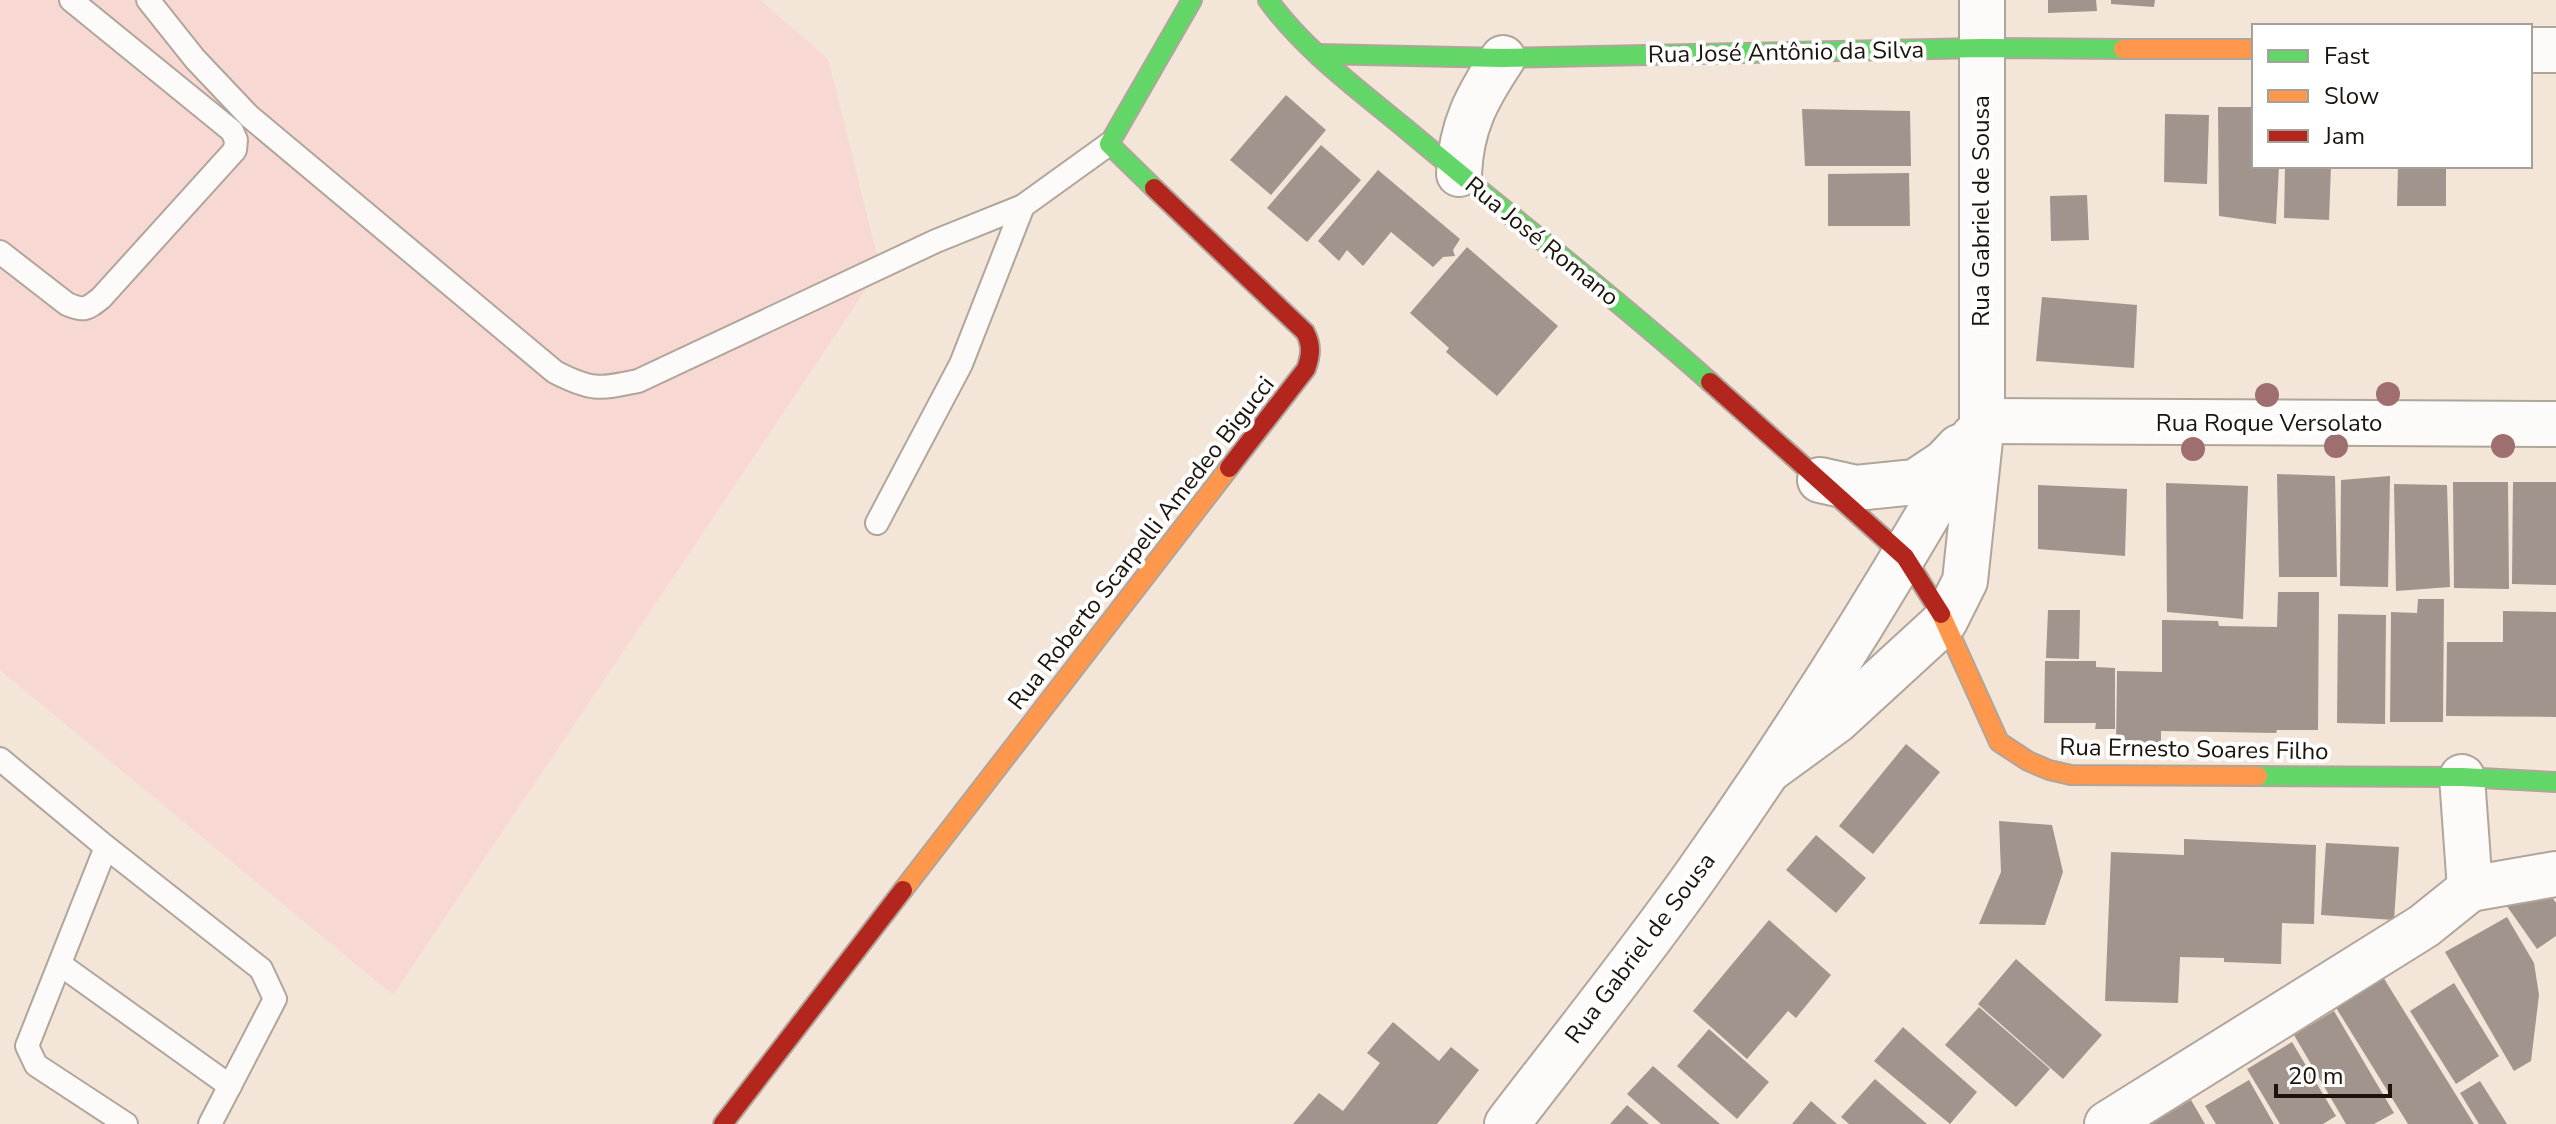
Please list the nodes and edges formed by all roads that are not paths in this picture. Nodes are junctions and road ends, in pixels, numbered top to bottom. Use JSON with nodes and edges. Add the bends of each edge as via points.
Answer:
{"nodes":[{"id":1,"x":71,"y":0,"type":"edge"},
{"id":2,"x":148,"y":0,"type":"edge"},
{"id":3,"x":1192,"y":0,"type":"edge"},
{"id":4,"x":1268,"y":0,"type":"edge"},
{"id":5,"x":1982,"y":0,"type":"edge"},
{"id":6,"x":1981,"y":48,"type":"junction"},
{"id":7,"x":2252,"y":49,"type":"edge"},
{"id":8,"x":2532,"y":50,"type":"edge"},
{"id":9,"x":2556,"y":50,"type":"edge"},
{"id":10,"x":1317,"y":54,"type":"junction"},
{"id":11,"x":1503,"y":58,"type":"junction"},
{"id":12,"x":1109,"y":144,"type":"junction"},
{"id":13,"x":1459,"y":174,"type":"junction"},
{"id":14,"x":1023,"y":206,"type":"junction"},
{"id":15,"x":0,"y":252,"type":"edge"},
{"id":16,"x":1982,"y":421,"type":"junction"},
{"id":17,"x":2556,"y":424,"type":"edge"},
{"id":18,"x":1820,"y":480,"type":"junction"},
{"id":19,"x":877,"y":523,"type":"dead end"},
{"id":20,"x":1905,"y":557,"type":"junction"},
{"id":21,"x":1945,"y":621,"type":"junction"},
{"id":22,"x":0,"y":759,"type":"edge"},
{"id":23,"x":1769,"y":770,"type":"junction"},
{"id":24,"x":2462,"y":777,"type":"junction"},
{"id":25,"x":2556,"y":782,"type":"edge"},
{"id":26,"x":106,"y":847,"type":"junction"},
{"id":27,"x":2556,"y":874,"type":"edge"},
{"id":28,"x":2470,"y":889,"type":"junction"},
{"id":29,"x":61,"y":965,"type":"junction"},
{"id":30,"x":230,"y":1086,"type":"junction"},
{"id":31,"x":126,"y":1124,"type":"edge"},
{"id":32,"x":210,"y":1124,"type":"edge"},
{"id":33,"x":723,"y":1124,"type":"edge"},
{"id":34,"x":1507,"y":1124,"type":"edge"},
{"id":35,"x":2107,"y":1124,"type":"edge"}],
"edges":[{"from":1,"to":15,"type":"lane","via":[[232,131],[235,150],[88,308],[67,304]]},
{"from":2,"to":14,"type":"lane","via":[[249,116],[555,372],[582,386],[638,381],[936,241]]},
{"from":3,"to":12,"type":"street"},
{"from":4,"to":10,"type":"street","name":"Rua José Romano"},
{"from":5,"to":6,"type":"street","name":"Rua Gabriel de Sousa"},
{"from":6,"to":7,"type":"street","name":"Rua José Antônio da Silva"},
{"from":6,"to":11,"type":"street","name":"Rua José Antônio da Silva"},
{"from":6,"to":16,"type":"street","name":"Rua Gabriel de Sousa"},
{"from":8,"to":9,"type":"street"},
{"from":10,"to":11,"type":"street","name":"Rua José Antônio da Silva"},
{"from":10,"to":13,"type":"street","name":"Rua José Romano"},
{"from":11,"to":13,"type":"street","via":[[1467,123]]},
{"from":12,"to":14,"type":"lane"},
{"from":12,"to":33,"type":"street","name":"Rua Roberto Scarpelli Amedeo Bigucci","via":[[1305,332],[1312,344],[1311,357]]},
{"from":13,"to":18,"type":"street","name":"Rua José Romano","via":[[1660,337]]},
{"from":14,"to":19,"type":"lane","via":[[961,364]]},
{"from":16,"to":17,"type":"street","name":"Rua Roque Versolato"},
{"from":16,"to":18,"type":"street","via":[[1945,462],[1915,482],[1856,488]]},
{"from":16,"to":20,"type":"street","name":"Rua Gabriel de Sousa"},
{"from":16,"to":21,"type":"street","name":"Rua Gabriel de Sousa","via":[[1965,581]]},
{"from":18,"to":20,"type":"street","name":"Rua José Romano"},
{"from":20,"to":21,"type":"street","name":"Rua Ernesto Soares Filho"},
{"from":20,"to":23,"type":"street","name":"Rua Gabriel de Sousa"},
{"from":21,"to":23,"type":"street","name":"Rua Gabriel de Sousa","via":[[1836,721]]},
{"from":21,"to":24,"type":"street","name":"Rua Ernesto Soares Filho","via":[[1999,742],[2049,770],[2071,775]]},
{"from":22,"to":26,"type":"lane"},
{"from":23,"to":34,"type":"street","name":"Rua Gabriel de Sousa"},
{"from":24,"to":25,"type":"street","name":"Rua Ernesto Soares Filho"},
{"from":24,"to":28,"type":"street"},
{"from":26,"to":29,"type":"lane"},
{"from":26,"to":30,"type":"lane","via":[[261,969],[275,999]]},
{"from":27,"to":28,"type":"street"},
{"from":28,"to":35,"type":"street","via":[[2424,926]]},
{"from":29,"to":30,"type":"lane"},
{"from":29,"to":31,"type":"lane","via":[[27,1046],[36,1065]]},
{"from":30,"to":32,"type":"lane"}]}
